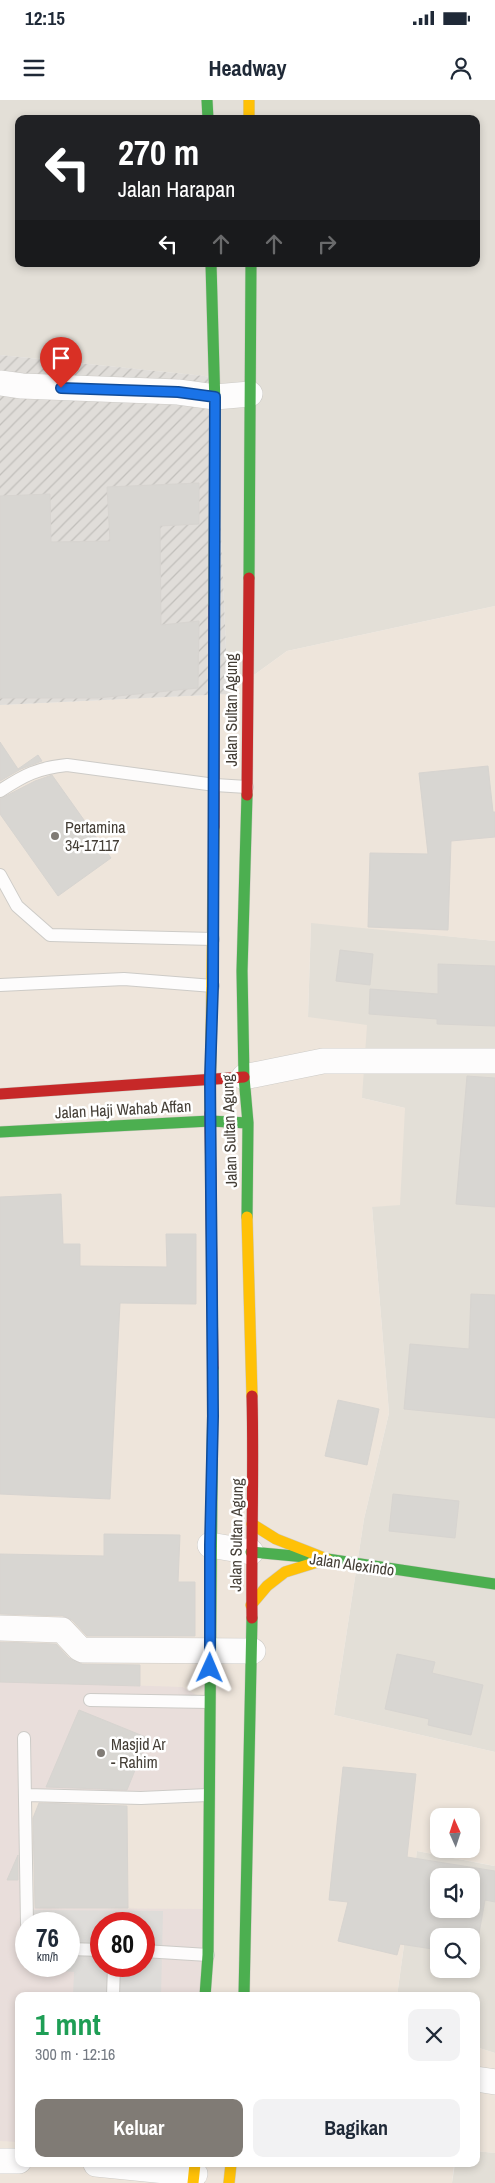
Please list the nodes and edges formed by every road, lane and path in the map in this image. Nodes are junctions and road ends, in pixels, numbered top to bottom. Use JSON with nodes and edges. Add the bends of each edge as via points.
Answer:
{"nodes":[{"id":1,"x":207,"y":100,"type":"edge"},
{"id":2,"x":248,"y":100,"type":"edge"},
{"id":3,"x":208,"y":115,"type":"edge"},
{"id":4,"x":249,"y":115,"type":"edge"},
{"id":5,"x":212,"y":267,"type":"edge"},
{"id":6,"x":251,"y":267,"type":"edge"},
{"id":7,"x":0,"y":383,"type":"edge"},
{"id":8,"x":250,"y":394,"type":"junction"},
{"id":9,"x":215,"y":397,"type":"junction"},
{"id":10,"x":214,"y":785,"type":"junction"},
{"id":11,"x":247,"y":787,"type":"junction"},
{"id":12,"x":0,"y":791,"type":"edge"},
{"id":13,"x":0,"y":875,"type":"edge"},
{"id":14,"x":212,"y":939,"type":"junction"},
{"id":15,"x":0,"y":985,"type":"edge"},
{"id":16,"x":213,"y":986,"type":"junction"},
{"id":17,"x":495,"y":1061,"type":"edge"},
{"id":18,"x":244,"y":1077,"type":"junction"},
{"id":19,"x":210,"y":1078,"type":"junction"},
{"id":20,"x":0,"y":1094,"type":"edge"},
{"id":21,"x":210,"y":1121,"type":"junction"},
{"id":22,"x":248,"y":1123,"type":"junction"},
{"id":23,"x":0,"y":1132,"type":"edge"},
{"id":24,"x":252,"y":1524,"type":"junction"},
{"id":25,"x":210,"y":1545,"type":"junction"},
{"id":26,"x":251,"y":1552,"type":"junction"},
{"id":27,"x":327,"y":1560,"type":"junction"},
{"id":28,"x":495,"y":1584,"type":"edge"},
{"id":29,"x":251,"y":1605,"type":"junction"},
{"id":30,"x":0,"y":1628,"type":"edge"},
{"id":31,"x":211,"y":1651,"type":"junction"},
{"id":32,"x":253,"y":1651,"type":"junction"},
{"id":33,"x":90,"y":1700,"type":"dead end"},
{"id":34,"x":209,"y":1702,"type":"junction"},
{"id":35,"x":24,"y":1738,"type":"dead end"},
{"id":36,"x":26,"y":1795,"type":"junction"},
{"id":37,"x":208,"y":1795,"type":"junction"},
{"id":38,"x":27,"y":1912,"type":"edge"},
{"id":39,"x":155,"y":1953,"type":"edge"},
{"id":40,"x":208,"y":1955,"type":"junction"},
{"id":41,"x":114,"y":1977,"type":"edge"},
{"id":42,"x":113,"y":1992,"type":"edge"},
{"id":43,"x":205,"y":1992,"type":"edge"},
{"id":44,"x":244,"y":1992,"type":"edge"},
{"id":45,"x":480,"y":2080,"type":"edge"},
{"id":46,"x":495,"y":2082,"type":"edge"},
{"id":47,"x":0,"y":2161,"type":"edge"},
{"id":48,"x":15,"y":2161,"type":"edge"},
{"id":49,"x":129,"y":2167,"type":"edge"},
{"id":50,"x":231,"y":2167,"type":"edge"},
{"id":51,"x":194,"y":2173,"type":"edge"},
{"id":52,"x":229,"y":2183,"type":"edge"}],
"edges":[{"from":1,"to":3,"type":"main road"},
{"from":2,"to":4,"type":"main road"},
{"from":5,"to":9,"type":"main road","name":"Jalan Sultan Agung"},
{"from":6,"to":8,"type":"main road","name":"Jalan Sultan Agung"},
{"from":7,"to":9,"type":"street","via":[[178,392]]},
{"from":8,"to":9,"type":"street"},
{"from":8,"to":11,"type":"main road","name":"Jalan Sultan Agung"},
{"from":9,"to":10,"type":"main road","name":"Jalan Sultan Agung"},
{"from":10,"to":11,"type":"lane"},
{"from":10,"to":12,"type":"lane","via":[[67,765],[30,772]]},
{"from":10,"to":14,"type":"main road","name":"Jalan Sultan Agung"},
{"from":11,"to":18,"type":"main road","name":"Jalan Sultan Agung","via":[[242,970]]},
{"from":13,"to":14,"type":"lane","via":[[17,906],[50,935]]},
{"from":14,"to":16,"type":"main road","name":"Jalan Sultan Agung"},
{"from":15,"to":16,"type":"lane","via":[[124,979]]},
{"from":16,"to":19,"type":"main road","name":"Jalan Sultan Agung"},
{"from":17,"to":18,"type":"street","via":[[323,1060]]},
{"from":18,"to":19,"type":"main road","name":"Jalan Haji Wahab Affan"},
{"from":18,"to":22,"type":"main road","name":"Jalan Sultan Agung"},
{"from":19,"to":20,"type":"main road","name":"Jalan Haji Wahab Affan"},
{"from":19,"to":21,"type":"main road","name":"Jalan Sultan Agung"},
{"from":21,"to":22,"type":"main road","name":"Jalan Haji Wahab Affan"},
{"from":21,"to":23,"type":"main road","name":"Jalan Haji Wahab Affan"},
{"from":21,"to":25,"type":"main road","name":"Jalan Sultan Agung","via":[[213,1416]]},
{"from":22,"to":24,"type":"main road","name":"Jalan Sultan Agung","via":[[247,1261],[254,1463]]},
{"from":24,"to":26,"type":"main road","name":"Jalan Sultan Agung"},
{"from":24,"to":27,"type":"main road","via":[[276,1539]]},
{"from":25,"to":26,"type":"street","name":"Jalan Alexindo"},
{"from":25,"to":31,"type":"main road","name":"Jalan Sultan Agung"},
{"from":26,"to":27,"type":"main road","name":"Jalan Alexindo"},
{"from":26,"to":29,"type":"main road","name":"Jalan Sultan Agung"},
{"from":27,"to":28,"type":"main road","name":"Jalan Alexindo"},
{"from":27,"to":29,"type":"main road","via":[[285,1572]]},
{"from":29,"to":32,"type":"main road","name":"Jalan Sultan Agung"},
{"from":30,"to":31,"type":"street","via":[[62,1630],[84,1650]]},
{"from":31,"to":32,"type":"street"},
{"from":31,"to":34,"type":"main road","name":"Jalan Sultan Agung"},
{"from":32,"to":44,"type":"main road","name":"Jalan Sultan Agung"},
{"from":33,"to":34,"type":"lane"},
{"from":34,"to":37,"type":"main road","name":"Jalan Sultan Agung"},
{"from":35,"to":36,"type":"lane"},
{"from":36,"to":37,"type":"lane","via":[[141,1798]]},
{"from":36,"to":38,"type":"lane"},
{"from":37,"to":40,"type":"main road","name":"Jalan Sultan Agung"},
{"from":39,"to":40,"type":"lane"},
{"from":40,"to":43,"type":"main road","name":"Jalan Sultan Agung"},
{"from":41,"to":42,"type":"lane"},
{"from":45,"to":46,"type":"street"},
{"from":47,"to":48,"type":"street"},
{"from":49,"to":51,"type":"street"},
{"from":50,"to":52,"type":"main road"}]}
